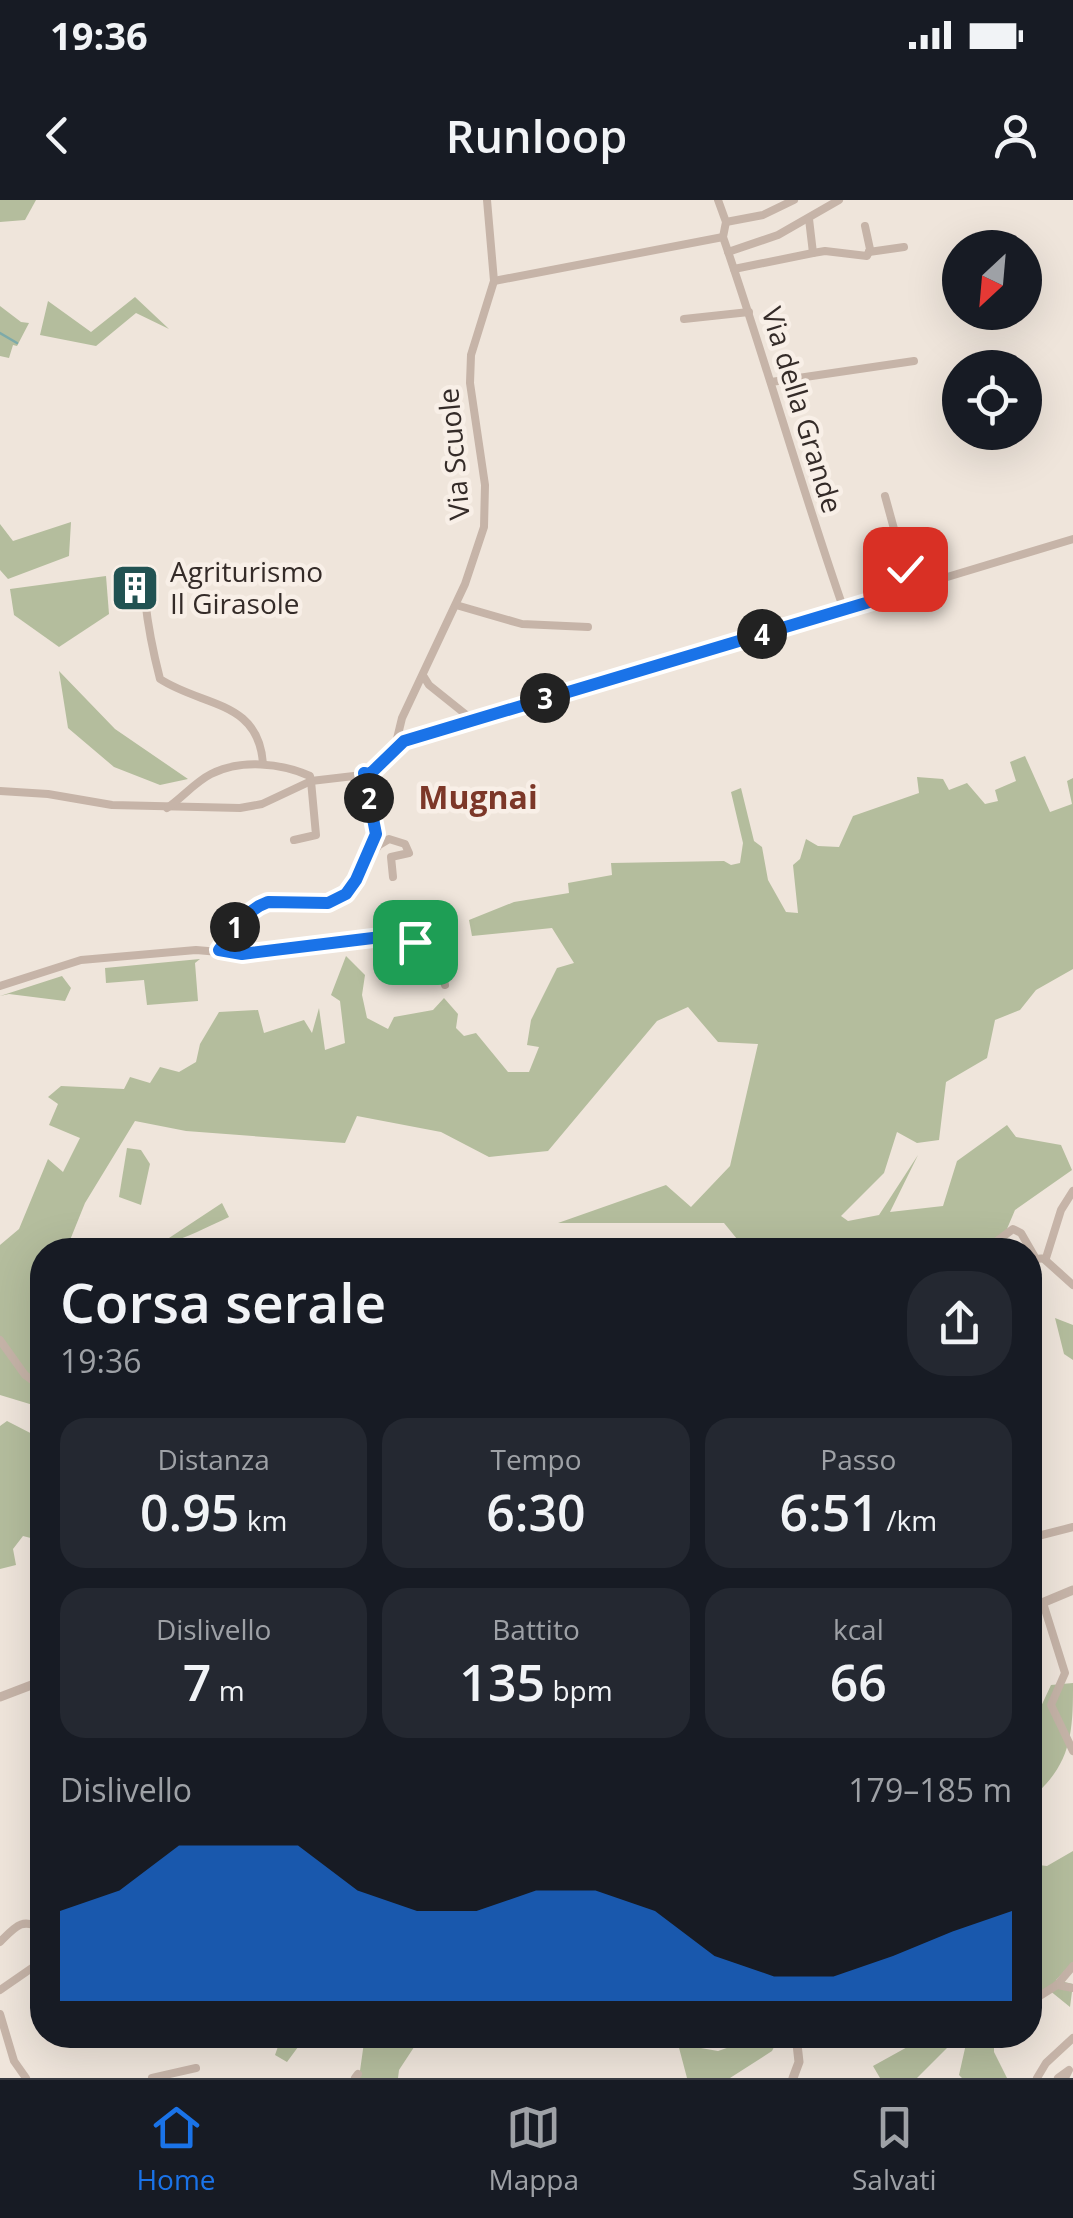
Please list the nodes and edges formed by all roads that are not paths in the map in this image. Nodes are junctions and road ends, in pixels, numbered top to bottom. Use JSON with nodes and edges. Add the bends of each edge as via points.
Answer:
{"nodes":[{"id":1,"x":487,"y":200,"type":"edge"},
{"id":2,"x":718,"y":200,"type":"edge"},
{"id":3,"x":794,"y":200,"type":"edge"},
{"id":4,"x":838,"y":200,"type":"edge"},
{"id":5,"x":809,"y":219,"type":"junction"},
{"id":6,"x":726,"y":222,"type":"junction"},
{"id":7,"x":865,"y":226,"type":"dead end"},
{"id":8,"x":723,"y":237,"type":"junction"},
{"id":9,"x":904,"y":247,"type":"dead end"},
{"id":10,"x":728,"y":252,"type":"junction"},
{"id":11,"x":868,"y":252,"type":"junction"},
{"id":12,"x":813,"y":253,"type":"junction"},
{"id":13,"x":734,"y":269,"type":"junction"},
{"id":14,"x":494,"y":281,"type":"junction"},
{"id":15,"x":749,"y":312,"type":"junction"},
{"id":16,"x":684,"y":319,"type":"dead end"},
{"id":17,"x":914,"y":361,"type":"dead end"},
{"id":18,"x":771,"y":382,"type":"junction"},
{"id":19,"x":884,"y":496,"type":"dead end"},
{"id":20,"x":1073,"y":539,"type":"edge"},
{"id":21,"x":905,"y":569,"type":"junction"},
{"id":22,"x":936,"y":582,"type":"junction"},
{"id":23,"x":886,"y":597,"type":"junction"},
{"id":24,"x":145,"y":599,"type":"dead end"},
{"id":25,"x":456,"y":605,"type":"junction"},
{"id":26,"x":844,"y":610,"type":"junction"},
{"id":27,"x":588,"y":627,"type":"dead end"},
{"id":28,"x":424,"y":677,"type":"junction"},
{"id":29,"x":474,"y":721,"type":"junction"},
{"id":30,"x":394,"y":750,"type":"junction"},
{"id":31,"x":263,"y":764,"type":"junction"},
{"id":32,"x":364,"y":773,"type":"junction"},
{"id":33,"x":311,"y":781,"type":"junction"},
{"id":34,"x":0,"y":791,"type":"edge"},
{"id":35,"x":167,"y":808,"type":"junction"},
{"id":36,"x":294,"y":840,"type":"dead end"},
{"id":37,"x":365,"y":860,"type":"junction"},
{"id":38,"x":394,"y":877,"type":"dead end"},
{"id":39,"x":451,"y":937,"type":"dead end"},
{"id":40,"x":415,"y":942,"type":"junction"},
{"id":41,"x":219,"y":950,"type":"junction"},
{"id":42,"x":445,"y":985,"type":"dead end"},
{"id":43,"x":0,"y":986,"type":"edge"},
{"id":44,"x":1073,"y":1191,"type":"edge"},
{"id":45,"x":1002,"y":1238,"type":"edge"},
{"id":46,"x":1023,"y":1238,"type":"edge"},
{"id":47,"x":1044,"y":1258,"type":"joint"},
{"id":48,"x":1073,"y":1285,"type":"edge"},
{"id":49,"x":0,"y":1340,"type":"edge"},
{"id":50,"x":30,"y":1379,"type":"edge"},
{"id":51,"x":1073,"y":1527,"type":"edge"},
{"id":52,"x":1042,"y":1535,"type":"edge"},
{"id":53,"x":1073,"y":1590,"type":"edge"},
{"id":54,"x":1044,"y":1603,"type":"joint"},
{"id":55,"x":30,"y":1686,"type":"edge"},
{"id":56,"x":0,"y":1697,"type":"edge"},
{"id":57,"x":1073,"y":1750,"type":"edge"},
{"id":58,"x":30,"y":1924,"type":"edge"},
{"id":59,"x":0,"y":1942,"type":"edge"},
{"id":60,"x":1073,"y":1966,"type":"edge"},
{"id":61,"x":30,"y":1969,"type":"edge"},
{"id":62,"x":1057,"y":1985,"type":"junction"},
{"id":63,"x":1073,"y":1988,"type":"edge"},
{"id":64,"x":0,"y":1990,"type":"edge"},
{"id":65,"x":1042,"y":1994,"type":"edge"},
{"id":66,"x":0,"y":2014,"type":"edge"},
{"id":67,"x":1073,"y":2038,"type":"edge"},
{"id":68,"x":797,"y":2048,"type":"edge"},
{"id":69,"x":196,"y":2068,"type":"dead end"},
{"id":70,"x":26,"y":2078,"type":"edge"},
{"id":71,"x":152,"y":2078,"type":"edge"},
{"id":72,"x":794,"y":2078,"type":"edge"},
{"id":73,"x":1036,"y":2078,"type":"edge"}],
"edges":[{"from":1,"to":14,"type":"street","name":"Via Scuole"},
{"from":2,"to":6,"type":"street"},
{"from":3,"to":6,"type":"street"},
{"from":4,"to":5,"type":"street"},
{"from":5,"to":10,"type":"street"},
{"from":5,"to":12,"type":"street"},
{"from":6,"to":8,"type":"street","name":"Via della Grande"},
{"from":7,"to":11,"type":"street"},
{"from":8,"to":10,"type":"street","name":"Via della Grande"},
{"from":8,"to":14,"type":"street"},
{"from":9,"to":11,"type":"street"},
{"from":10,"to":13,"type":"street","name":"Via della Grande"},
{"from":11,"to":12,"type":"street","via":[[857,258]]},
{"from":12,"to":13,"type":"street"},
{"from":13,"to":15,"type":"street","name":"Via della Grande"},
{"from":14,"to":25,"type":"street","name":"Via Scuole","via":[[470,355],[484,527]]},
{"from":15,"to":16,"type":"street"},
{"from":15,"to":18,"type":"street","name":"Via della Grande"},
{"from":17,"to":18,"type":"street"},
{"from":18,"to":26,"type":"street","name":"Via della Grande"},
{"from":19,"to":21,"type":"street"},
{"from":20,"to":22,"type":"street"},
{"from":21,"to":22,"type":"street","via":[[928,563]]},
{"from":21,"to":23,"type":"street","via":[[884,577]]},
{"from":22,"to":23,"type":"street"},
{"from":23,"to":26,"type":"street"},
{"from":24,"to":31,"type":"street","via":[[160,679],[242,717],[257,732]]},
{"from":25,"to":27,"type":"street","via":[[522,624]]},
{"from":25,"to":28,"type":"street","name":"Via Scuole"},
{"from":26,"to":29,"type":"street"},
{"from":28,"to":29,"type":"street"},
{"from":28,"to":30,"type":"street","name":"Via Scuole"},
{"from":29,"to":30,"type":"street","via":[[404,741]]},
{"from":30,"to":32,"type":"street"},
{"from":31,"to":33,"type":"street"},
{"from":31,"to":35,"type":"street","via":[[208,775]]},
{"from":32,"to":33,"type":"street"},
{"from":32,"to":37,"type":"street","via":[[376,834]]},
{"from":33,"to":35,"type":"street","via":[[262,804]]},
{"from":33,"to":36,"type":"street","via":[[316,835]]},
{"from":34,"to":35,"type":"street"},
{"from":37,"to":38,"type":"street","via":[[384,841],[400,841],[409,853],[391,857]]},
{"from":37,"to":41,"type":"street","via":[[346,894],[328,903],[268,902],[242,918]]},
{"from":39,"to":40,"type":"street"},
{"from":40,"to":41,"type":"street","via":[[381,937],[242,954]]},
{"from":40,"to":42,"type":"street","via":[[436,960]]},
{"from":41,"to":43,"type":"street","via":[[81,960]]},
{"from":44,"to":47,"type":"street"},
{"from":45,"to":46,"type":"street","via":[[1013,1230]]},
{"from":47,"to":48,"type":"street"},
{"from":49,"to":50,"type":"street"},
{"from":51,"to":52,"type":"street"},
{"from":53,"to":54,"type":"street"},
{"from":54,"to":57,"type":"street","via":[[1064,1673],[1051,1705]]},
{"from":55,"to":56,"type":"street"},
{"from":58,"to":59,"type":"street","via":[[20,1923]]},
{"from":60,"to":62,"type":"street"},
{"from":61,"to":64,"type":"street"},
{"from":62,"to":63,"type":"street"},
{"from":62,"to":65,"type":"street"},
{"from":66,"to":70,"type":"street"},
{"from":67,"to":73,"type":"street"},
{"from":68,"to":72,"type":"street"},
{"from":69,"to":71,"type":"street"}]}
